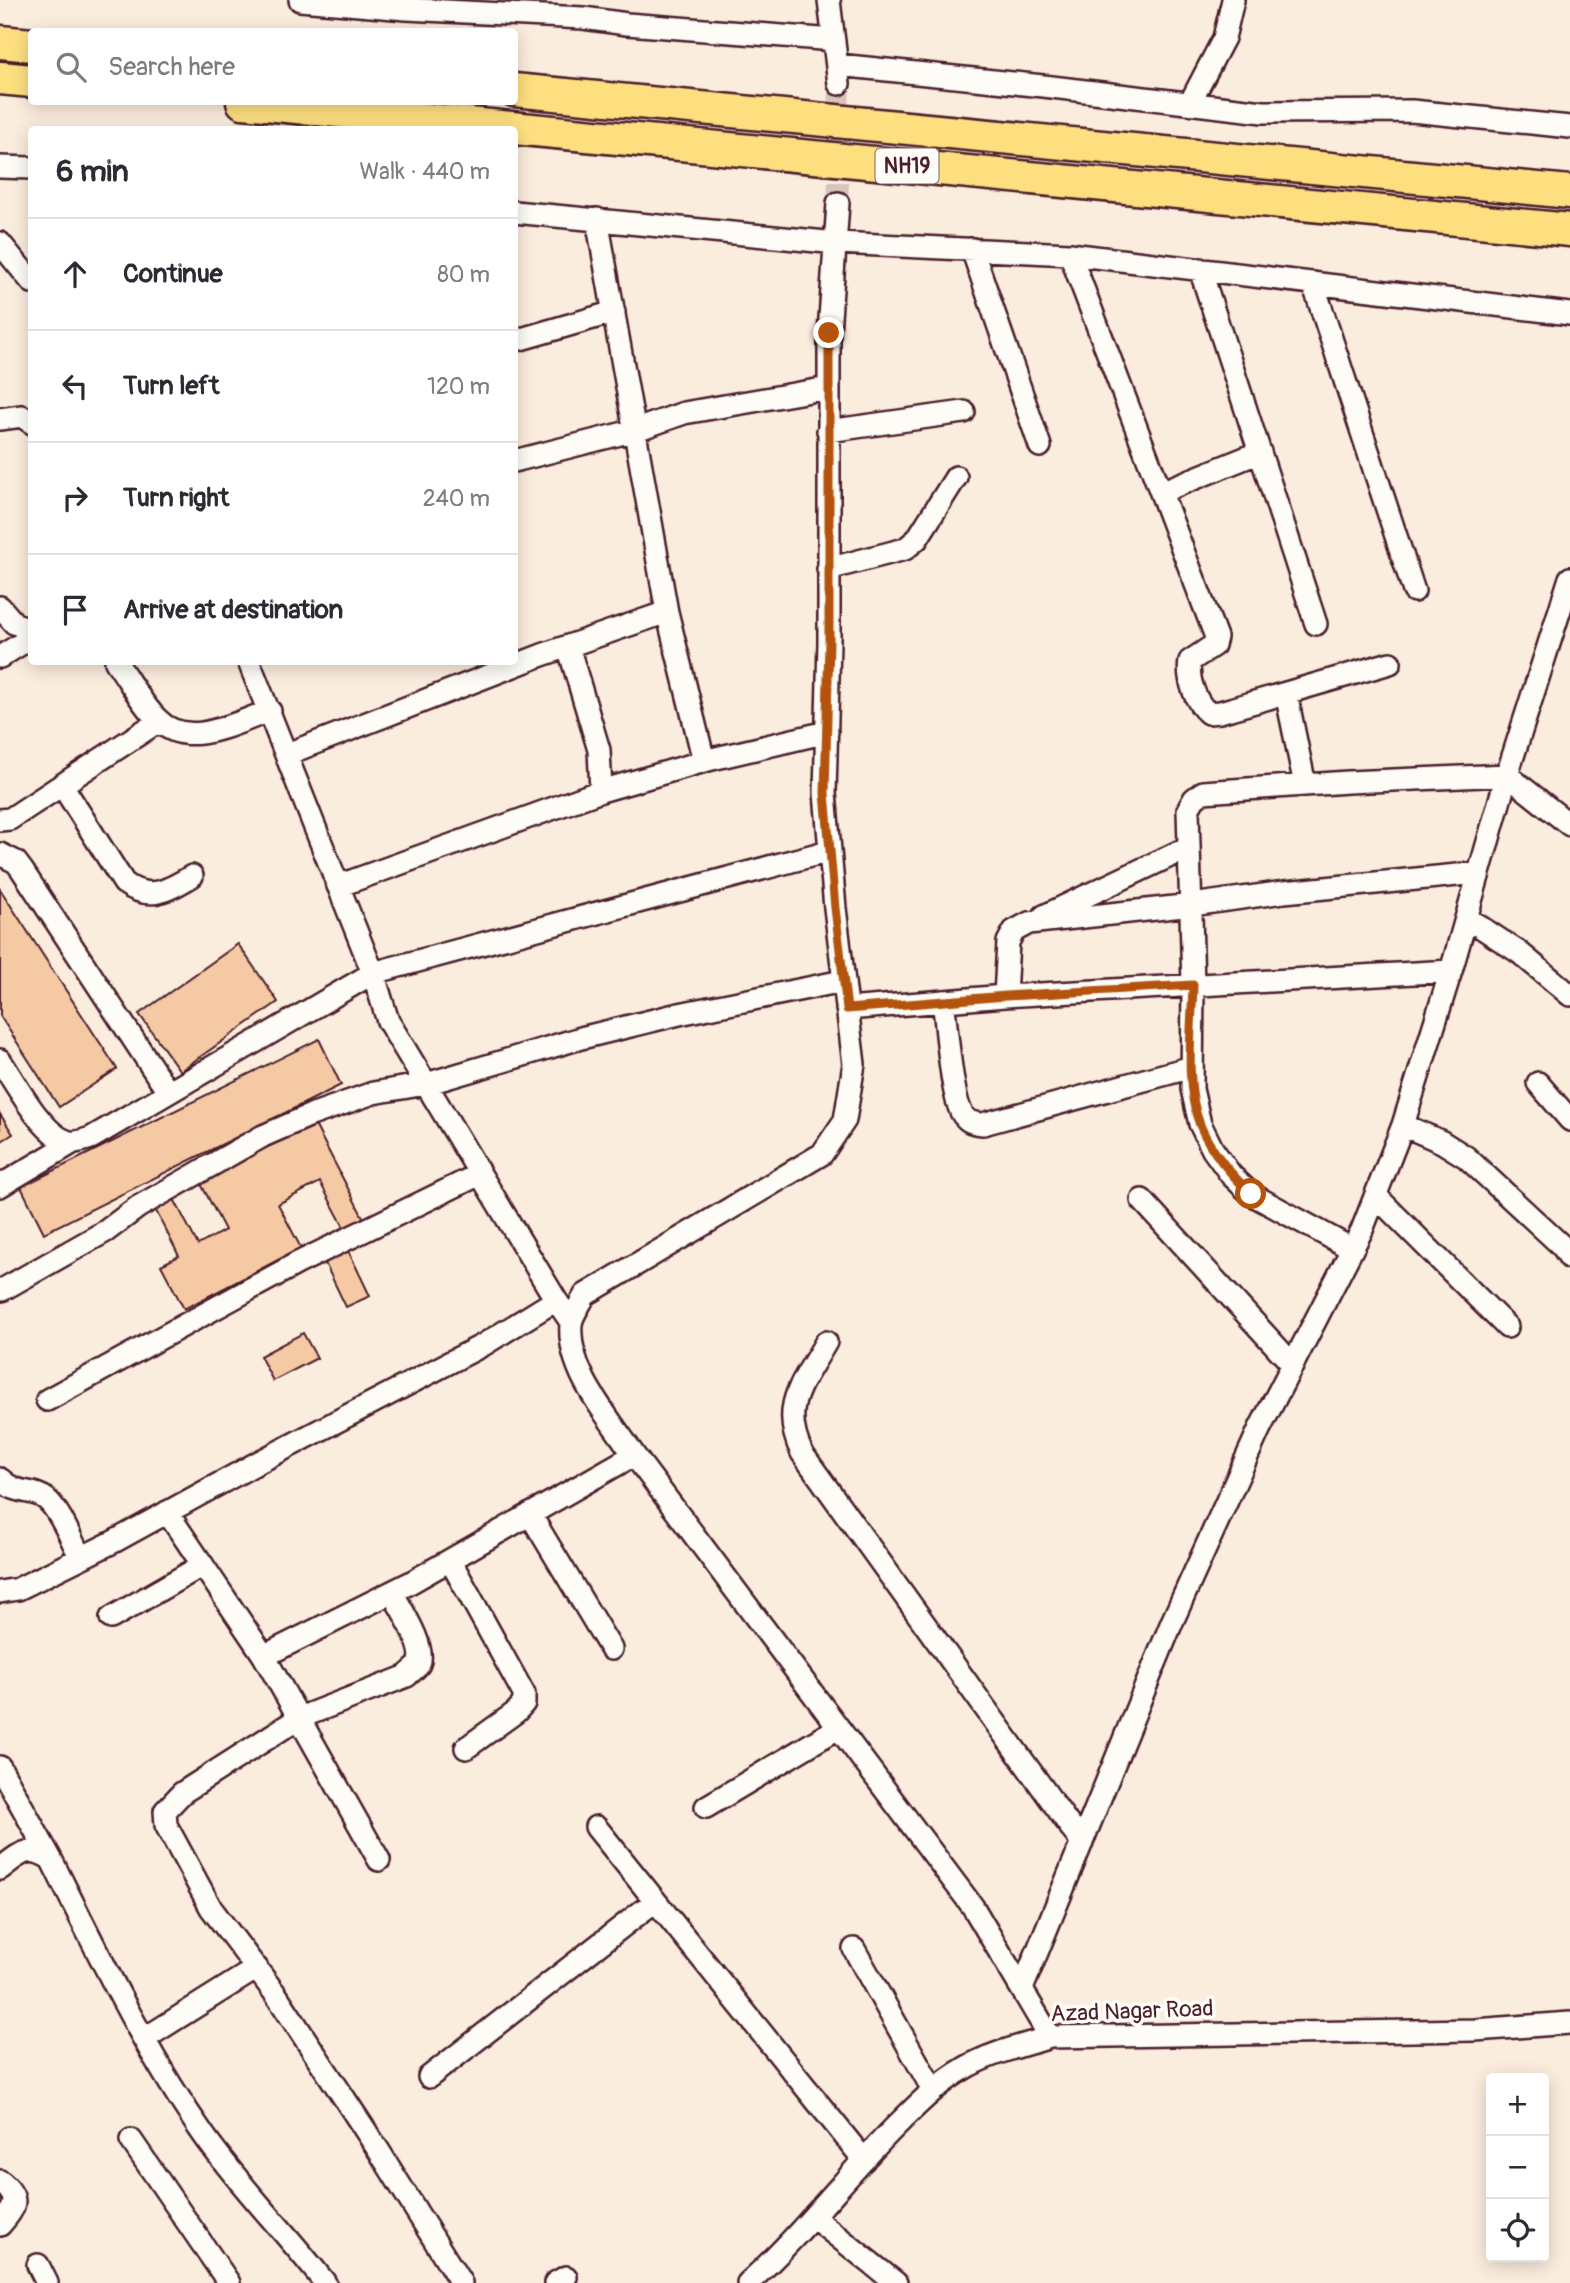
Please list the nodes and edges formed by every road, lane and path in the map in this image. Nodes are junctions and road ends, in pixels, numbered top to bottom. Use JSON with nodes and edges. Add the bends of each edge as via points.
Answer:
{"nodes":[{"id":1,"x":300,"y":0,"type":"edge"},
{"id":2,"x":829,"y":0,"type":"edge"},
{"id":3,"x":1233,"y":0,"type":"edge"},
{"id":4,"x":834,"y":40,"type":"junction"},
{"id":5,"x":0,"y":42,"type":"edge"},
{"id":6,"x":28,"y":45,"type":"edge"},
{"id":7,"x":0,"y":78,"type":"edge"},
{"id":8,"x":28,"y":81,"type":"edge"},
{"id":9,"x":518,"y":90,"type":"edge"},
{"id":10,"x":1190,"y":103,"type":"junction"},
{"id":11,"x":274,"y":105,"type":"edge"},
{"id":12,"x":492,"y":126,"type":"edge"},
{"id":13,"x":1570,"y":127,"type":"edge"},
{"id":14,"x":518,"y":129,"type":"edge"},
{"id":15,"x":0,"y":167,"type":"edge"},
{"id":16,"x":28,"y":168,"type":"edge"},
{"id":17,"x":1570,"y":192,"type":"edge"},
{"id":18,"x":838,"y":203,"type":"tunnel mouth"},
{"id":19,"x":518,"y":212,"type":"edge"},
{"id":20,"x":597,"y":219,"type":"junction"},
{"id":21,"x":1570,"y":230,"type":"edge"},
{"id":22,"x":0,"y":243,"type":"edge"},
{"id":23,"x":837,"y":243,"type":"junction"},
{"id":24,"x":972,"y":249,"type":"junction"},
{"id":25,"x":1070,"y":254,"type":"junction"},
{"id":26,"x":1200,"y":269,"type":"junction"},
{"id":27,"x":28,"y":277,"type":"edge"},
{"id":28,"x":1313,"y":283,"type":"junction"},
{"id":29,"x":614,"y":312,"type":"junction"},
{"id":30,"x":1570,"y":314,"type":"edge"},
{"id":31,"x":518,"y":340,"type":"edge"},
{"id":32,"x":828,"y":388,"type":"junction"},
{"id":33,"x":964,"y":412,"type":"dead end"},
{"id":34,"x":0,"y":419,"type":"edge"},
{"id":35,"x":28,"y":421,"type":"edge"},
{"id":36,"x":636,"y":430,"type":"junction"},
{"id":37,"x":828,"y":431,"type":"junction"},
{"id":38,"x":1040,"y":446,"type":"dead end"},
{"id":39,"x":1260,"y":452,"type":"junction"},
{"id":40,"x":518,"y":460,"type":"edge"},
{"id":41,"x":956,"y":477,"type":"dead end"},
{"id":42,"x":1161,"y":492,"type":"junction"},
{"id":43,"x":828,"y":569,"type":"junction"},
{"id":44,"x":1570,"y":578,"type":"edge"},
{"id":45,"x":1414,"y":591,"type":"dead end"},
{"id":46,"x":0,"y":607,"type":"edge"},
{"id":47,"x":667,"y":612,"type":"junction"},
{"id":48,"x":1315,"y":624,"type":"dead end"},
{"id":49,"x":28,"y":628,"type":"edge"},
{"id":50,"x":28,"y":640,"type":"edge"},
{"id":51,"x":568,"y":646,"type":"junction"},
{"id":52,"x":0,"y":657,"type":"edge"},
{"id":53,"x":1390,"y":663,"type":"dead end"},
{"id":54,"x":118,"y":665,"type":"edge"},
{"id":55,"x":250,"y":665,"type":"edge"},
{"id":56,"x":1286,"y":693,"type":"junction"},
{"id":57,"x":270,"y":711,"type":"junction"},
{"id":58,"x":159,"y":721,"type":"junction"},
{"id":59,"x":827,"y":732,"type":"junction"},
{"id":60,"x":287,"y":754,"type":"junction"},
{"id":61,"x":704,"y":761,"type":"junction"},
{"id":62,"x":1507,"y":775,"type":"junction"},
{"id":63,"x":62,"y":785,"type":"junction"},
{"id":64,"x":1305,"y":785,"type":"junction"},
{"id":65,"x":601,"y":791,"type":"junction"},
{"id":66,"x":0,"y":820,"type":"edge"},
{"id":67,"x":1570,"y":825,"type":"edge"},
{"id":68,"x":1189,"y":847,"type":"junction"},
{"id":69,"x":829,"y":851,"type":"junction"},
{"id":70,"x":0,"y":854,"type":"edge"},
{"id":71,"x":1478,"y":873,"type":"junction"},
{"id":72,"x":192,"y":876,"type":"dead end"},
{"id":73,"x":338,"y":886,"type":"junction"},
{"id":74,"x":1192,"y":905,"type":"junction"},
{"id":75,"x":1466,"y":918,"type":"junction"},
{"id":76,"x":1029,"y":923,"type":"junction"},
{"id":77,"x":1451,"y":971,"type":"junction"},
{"id":78,"x":373,"y":973,"type":"junction"},
{"id":79,"x":843,"y":981,"type":"junction"},
{"id":80,"x":1193,"y":985,"type":"junction"},
{"id":81,"x":1570,"y":995,"type":"edge"},
{"id":82,"x":1006,"y":996,"type":"junction"},
{"id":83,"x":943,"y":1002,"type":"junction"},
{"id":84,"x":847,"y":1009,"type":"junction"},
{"id":85,"x":0,"y":1060,"type":"edge"},
{"id":86,"x":1192,"y":1067,"type":"junction"},
{"id":87,"x":1538,"y":1083,"type":"dead end"},
{"id":88,"x":426,"y":1084,"type":"junction"},
{"id":89,"x":168,"y":1093,"type":"junction"},
{"id":90,"x":1570,"y":1120,"type":"edge"},
{"id":91,"x":1403,"y":1125,"type":"junction"},
{"id":92,"x":72,"y":1143,"type":"junction"},
{"id":93,"x":480,"y":1174,"type":"junction"},
{"id":94,"x":0,"y":1186,"type":"edge"},
{"id":95,"x":1376,"y":1196,"type":"junction"},
{"id":96,"x":1142,"y":1200,"type":"dead end"},
{"id":97,"x":1352,"y":1249,"type":"junction"},
{"id":98,"x":1570,"y":1258,"type":"edge"},
{"id":99,"x":2,"y":1290,"type":"dead end"},
{"id":100,"x":556,"y":1300,"type":"junction"},
{"id":101,"x":571,"y":1322,"type":"junction"},
{"id":102,"x":1507,"y":1327,"type":"dead end"},
{"id":103,"x":826,"y":1342,"type":"dead end"},
{"id":104,"x":1293,"y":1365,"type":"junction"},
{"id":105,"x":47,"y":1401,"type":"dead end"},
{"id":106,"x":634,"y":1455,"type":"junction"},
{"id":107,"x":0,"y":1479,"type":"edge"},
{"id":108,"x":167,"y":1512,"type":"junction"},
{"id":109,"x":530,"y":1514,"type":"junction"},
{"id":110,"x":81,"y":1558,"type":"junction"},
{"id":111,"x":450,"y":1560,"type":"junction"},
{"id":112,"x":202,"y":1565,"type":"junction"},
{"id":113,"x":0,"y":1592,"type":"edge"},
{"id":114,"x":392,"y":1592,"type":"junction"},
{"id":115,"x":111,"y":1618,"type":"dead end"},
{"id":116,"x":611,"y":1649,"type":"dead end"},
{"id":117,"x":264,"y":1656,"type":"junction"},
{"id":118,"x":299,"y":1718,"type":"junction"},
{"id":119,"x":838,"y":1728,"type":"junction"},
{"id":120,"x":466,"y":1748,"type":"dead end"},
{"id":121,"x":0,"y":1767,"type":"edge"},
{"id":122,"x":706,"y":1807,"type":"dead end"},
{"id":123,"x":596,"y":1827,"type":"dead end"},
{"id":124,"x":1082,"y":1843,"type":"junction"},
{"id":125,"x":51,"y":1859,"type":"junction"},
{"id":126,"x":379,"y":1860,"type":"dead end"},
{"id":127,"x":0,"y":1870,"type":"edge"},
{"id":128,"x":655,"y":1901,"type":"junction"},
{"id":129,"x":854,"y":1949,"type":"dead end"},
{"id":130,"x":257,"y":1968,"type":"junction"},
{"id":131,"x":1022,"y":1989,"type":"junction"},
{"id":132,"x":1570,"y":2023,"type":"edge"},
{"id":133,"x":1050,"y":2037,"type":"junction"},
{"id":134,"x":144,"y":2039,"type":"junction"},
{"id":135,"x":429,"y":2077,"type":"dead end"},
{"id":136,"x":933,"y":2090,"type":"junction"},
{"id":137,"x":131,"y":2140,"type":"dead end"},
{"id":138,"x":863,"y":2160,"type":"junction"},
{"id":139,"x":0,"y":2181,"type":"edge"},
{"id":140,"x":813,"y":2217,"type":"junction"},
{"id":141,"x":0,"y":2225,"type":"edge"},
{"id":142,"x":229,"y":2283,"type":"edge"},
{"id":143,"x":325,"y":2283,"type":"edge"},
{"id":144,"x":461,"y":2283,"type":"edge"},
{"id":145,"x":748,"y":2283,"type":"edge"},
{"id":146,"x":896,"y":2283,"type":"edge"}],
"edges":[{"from":1,"to":4,"type":"street"},
{"from":2,"to":4,"type":"street"},
{"from":3,"to":10,"type":"street","via":[[1224,38]]},
{"from":4,"to":10,"type":"street","via":[[838,75],[1043,86]]},
{"from":5,"to":6,"type":"highway"},
{"from":7,"to":8,"type":"highway"},
{"from":9,"to":17,"type":"highway","number":"NH19"},
{"from":10,"to":13,"type":"street","via":[[1263,112],[1412,111]]},
{"from":11,"to":12,"type":"highway","number":"NH19"},
{"from":14,"to":21,"type":"highway","number":"NH19"},
{"from":15,"to":16,"type":"street"},
{"from":18,"to":23,"type":"street"},
{"from":19,"to":20,"type":"street"},
{"from":20,"to":23,"type":"street"},
{"from":20,"to":29,"type":"street"},
{"from":22,"to":27,"type":"street"},
{"from":23,"to":24,"type":"street"},
{"from":23,"to":32,"type":"street"},
{"from":24,"to":25,"type":"street"},
{"from":24,"to":38,"type":"street"},
{"from":25,"to":26,"type":"street"},
{"from":25,"to":42,"type":"street"},
{"from":26,"to":28,"type":"street"},
{"from":26,"to":39,"type":"street"},
{"from":28,"to":30,"type":"street"},
{"from":28,"to":45,"type":"street"},
{"from":29,"to":31,"type":"street"},
{"from":29,"to":36,"type":"street"},
{"from":32,"to":36,"type":"street","via":[[684,413]]},
{"from":32,"to":37,"type":"street"},
{"from":33,"to":37,"type":"street"},
{"from":34,"to":35,"type":"street","via":[[22,416]]},
{"from":36,"to":40,"type":"street"},
{"from":36,"to":47,"type":"street"},
{"from":37,"to":43,"type":"street"},
{"from":39,"to":42,"type":"street"},
{"from":39,"to":48,"type":"street"},
{"from":41,"to":43,"type":"street","via":[[917,539],[905,549]]},
{"from":42,"to":56,"type":"street","via":[[1216,637],[1214,645],[1190,661],[1188,670],[1200,706],[1208,713],[1220,712]]},
{"from":43,"to":59,"type":"street"},
{"from":44,"to":62,"type":"street"},
{"from":46,"to":49,"type":"street","via":[[14,623]]},
{"from":47,"to":51,"type":"street"},
{"from":47,"to":61,"type":"street"},
{"from":50,"to":52,"type":"street"},
{"from":51,"to":60,"type":"street"},
{"from":51,"to":65,"type":"street","via":[[599,750]]},
{"from":53,"to":56,"type":"street"},
{"from":54,"to":58,"type":"street"},
{"from":55,"to":57,"type":"street"},
{"from":56,"to":64,"type":"street"},
{"from":57,"to":58,"type":"street","via":[[199,734],[179,733]]},
{"from":57,"to":60,"type":"street"},
{"from":58,"to":63,"type":"street"},
{"from":59,"to":61,"type":"street"},
{"from":59,"to":69,"type":"street"},
{"from":60,"to":73,"type":"street"},
{"from":61,"to":65,"type":"street"},
{"from":62,"to":64,"type":"street"},
{"from":62,"to":67,"type":"street"},
{"from":62,"to":71,"type":"street"},
{"from":63,"to":66,"type":"street","via":[[10,819]]},
{"from":63,"to":72,"type":"street","via":[[124,883],[134,891],[165,891]]},
{"from":64,"to":68,"type":"street","via":[[1203,792],[1188,810]]},
{"from":65,"to":73,"type":"street"},
{"from":68,"to":74,"type":"street"},
{"from":68,"to":76,"type":"street"},
{"from":69,"to":78,"type":"street"},
{"from":69,"to":79,"type":"street"},
{"from":70,"to":89,"type":"street","via":[[23,870]]},
{"from":71,"to":74,"type":"street"},
{"from":71,"to":75,"type":"street"},
{"from":73,"to":78,"type":"street"},
{"from":74,"to":76,"type":"street"},
{"from":74,"to":80,"type":"street"},
{"from":75,"to":77,"type":"street"},
{"from":75,"to":81,"type":"street","via":[[1520,953]]},
{"from":76,"to":82,"type":"street","via":[[1014,931],[1008,942]]},
{"from":77,"to":80,"type":"street"},
{"from":77,"to":91,"type":"street"},
{"from":78,"to":88,"type":"street","via":[[388,1021]]},
{"from":78,"to":89,"type":"street"},
{"from":79,"to":84,"type":"street"},
{"from":79,"to":88,"type":"street","via":[[678,1014]]},
{"from":80,"to":82,"type":"street"},
{"from":80,"to":86,"type":"street"},
{"from":82,"to":83,"type":"street"},
{"from":83,"to":84,"type":"street"},
{"from":83,"to":86,"type":"street","via":[[956,1098],[971,1123],[982,1124]]},
{"from":84,"to":101,"type":"street","via":[[854,1063],[845,1120],[822,1154],[585,1295]]},
{"from":85,"to":92,"type":"street","via":[[44,1125],[59,1139]]},
{"from":86,"to":97,"type":"street","via":[[1200,1124],[1231,1175],[1251,1194]]},
{"from":87,"to":90,"type":"street"},
{"from":88,"to":93,"type":"street"},
{"from":88,"to":99,"type":"street","via":[[373,1093],[263,1136]]},
{"from":89,"to":92,"type":"street","via":[[91,1138]]},
{"from":91,"to":95,"type":"street"},
{"from":91,"to":98,"type":"street","via":[[1466,1157]]},
{"from":92,"to":94,"type":"street"},
{"from":93,"to":100,"type":"street"},
{"from":93,"to":105,"type":"street","via":[[299,1263]]},
{"from":95,"to":97,"type":"street"},
{"from":95,"to":102,"type":"street"},
{"from":96,"to":104,"type":"street"},
{"from":97,"to":104,"type":"street"},
{"from":100,"to":101,"type":"street"},
{"from":100,"to":108,"type":"street","via":[[483,1345]]},
{"from":101,"to":106,"type":"street","via":[[573,1349],[583,1377]]},
{"from":103,"to":124,"type":"street","via":[[791,1413],[793,1434],[802,1453]]},
{"from":104,"to":124,"type":"street","via":[[1172,1622]]},
{"from":106,"to":109,"type":"street"},
{"from":106,"to":119,"type":"street"},
{"from":107,"to":110,"type":"street","via":[[9,1487],[45,1499]]},
{"from":108,"to":110,"type":"street"},
{"from":108,"to":112,"type":"street"},
{"from":109,"to":111,"type":"street"},
{"from":109,"to":116,"type":"street"},
{"from":110,"to":113,"type":"street","via":[[18,1589]]},
{"from":111,"to":114,"type":"street"},
{"from":111,"to":120,"type":"street","via":[[524,1694],[524,1703],[516,1712]]},
{"from":112,"to":115,"type":"street"},
{"from":112,"to":117,"type":"street"},
{"from":114,"to":117,"type":"street"},
{"from":114,"to":118,"type":"street","via":[[418,1643],[419,1664],[407,1676]]},
{"from":117,"to":118,"type":"street"},
{"from":118,"to":126,"type":"street"},
{"from":118,"to":130,"type":"street","via":[[182,1793],[165,1811],[166,1825],[211,1908]]},
{"from":119,"to":122,"type":"street"},
{"from":119,"to":131,"type":"street","via":[[973,1908]]},
{"from":121,"to":125,"type":"street"},
{"from":123,"to":128,"type":"street"},
{"from":124,"to":131,"type":"street"},
{"from":125,"to":127,"type":"street","via":[[38,1851],[24,1852]]},
{"from":125,"to":134,"type":"street"},
{"from":128,"to":135,"type":"street"},
{"from":128,"to":138,"type":"street"},
{"from":129,"to":136,"type":"street"},
{"from":130,"to":134,"type":"street"},
{"from":130,"to":144,"type":"street"},
{"from":131,"to":133,"type":"street"},
{"from":132,"to":133,"type":"street","name":"Azad Nagar Road","via":[[1475,2031]]},
{"from":133,"to":136,"type":"street","name":"Azad Nagar Road","via":[[966,2067]]},
{"from":134,"to":143,"type":"street","via":[[223,2161]]},
{"from":136,"to":138,"type":"street","name":"Azad Nagar Road"},
{"from":137,"to":142,"type":"street"},
{"from":138,"to":140,"type":"street","name":"Azad Nagar Road"},
{"from":139,"to":141,"type":"street","via":[[13,2195],[15,2205]]},
{"from":140,"to":145,"type":"street","name":"Azad Nagar Road"},
{"from":140,"to":146,"type":"street"}]}
